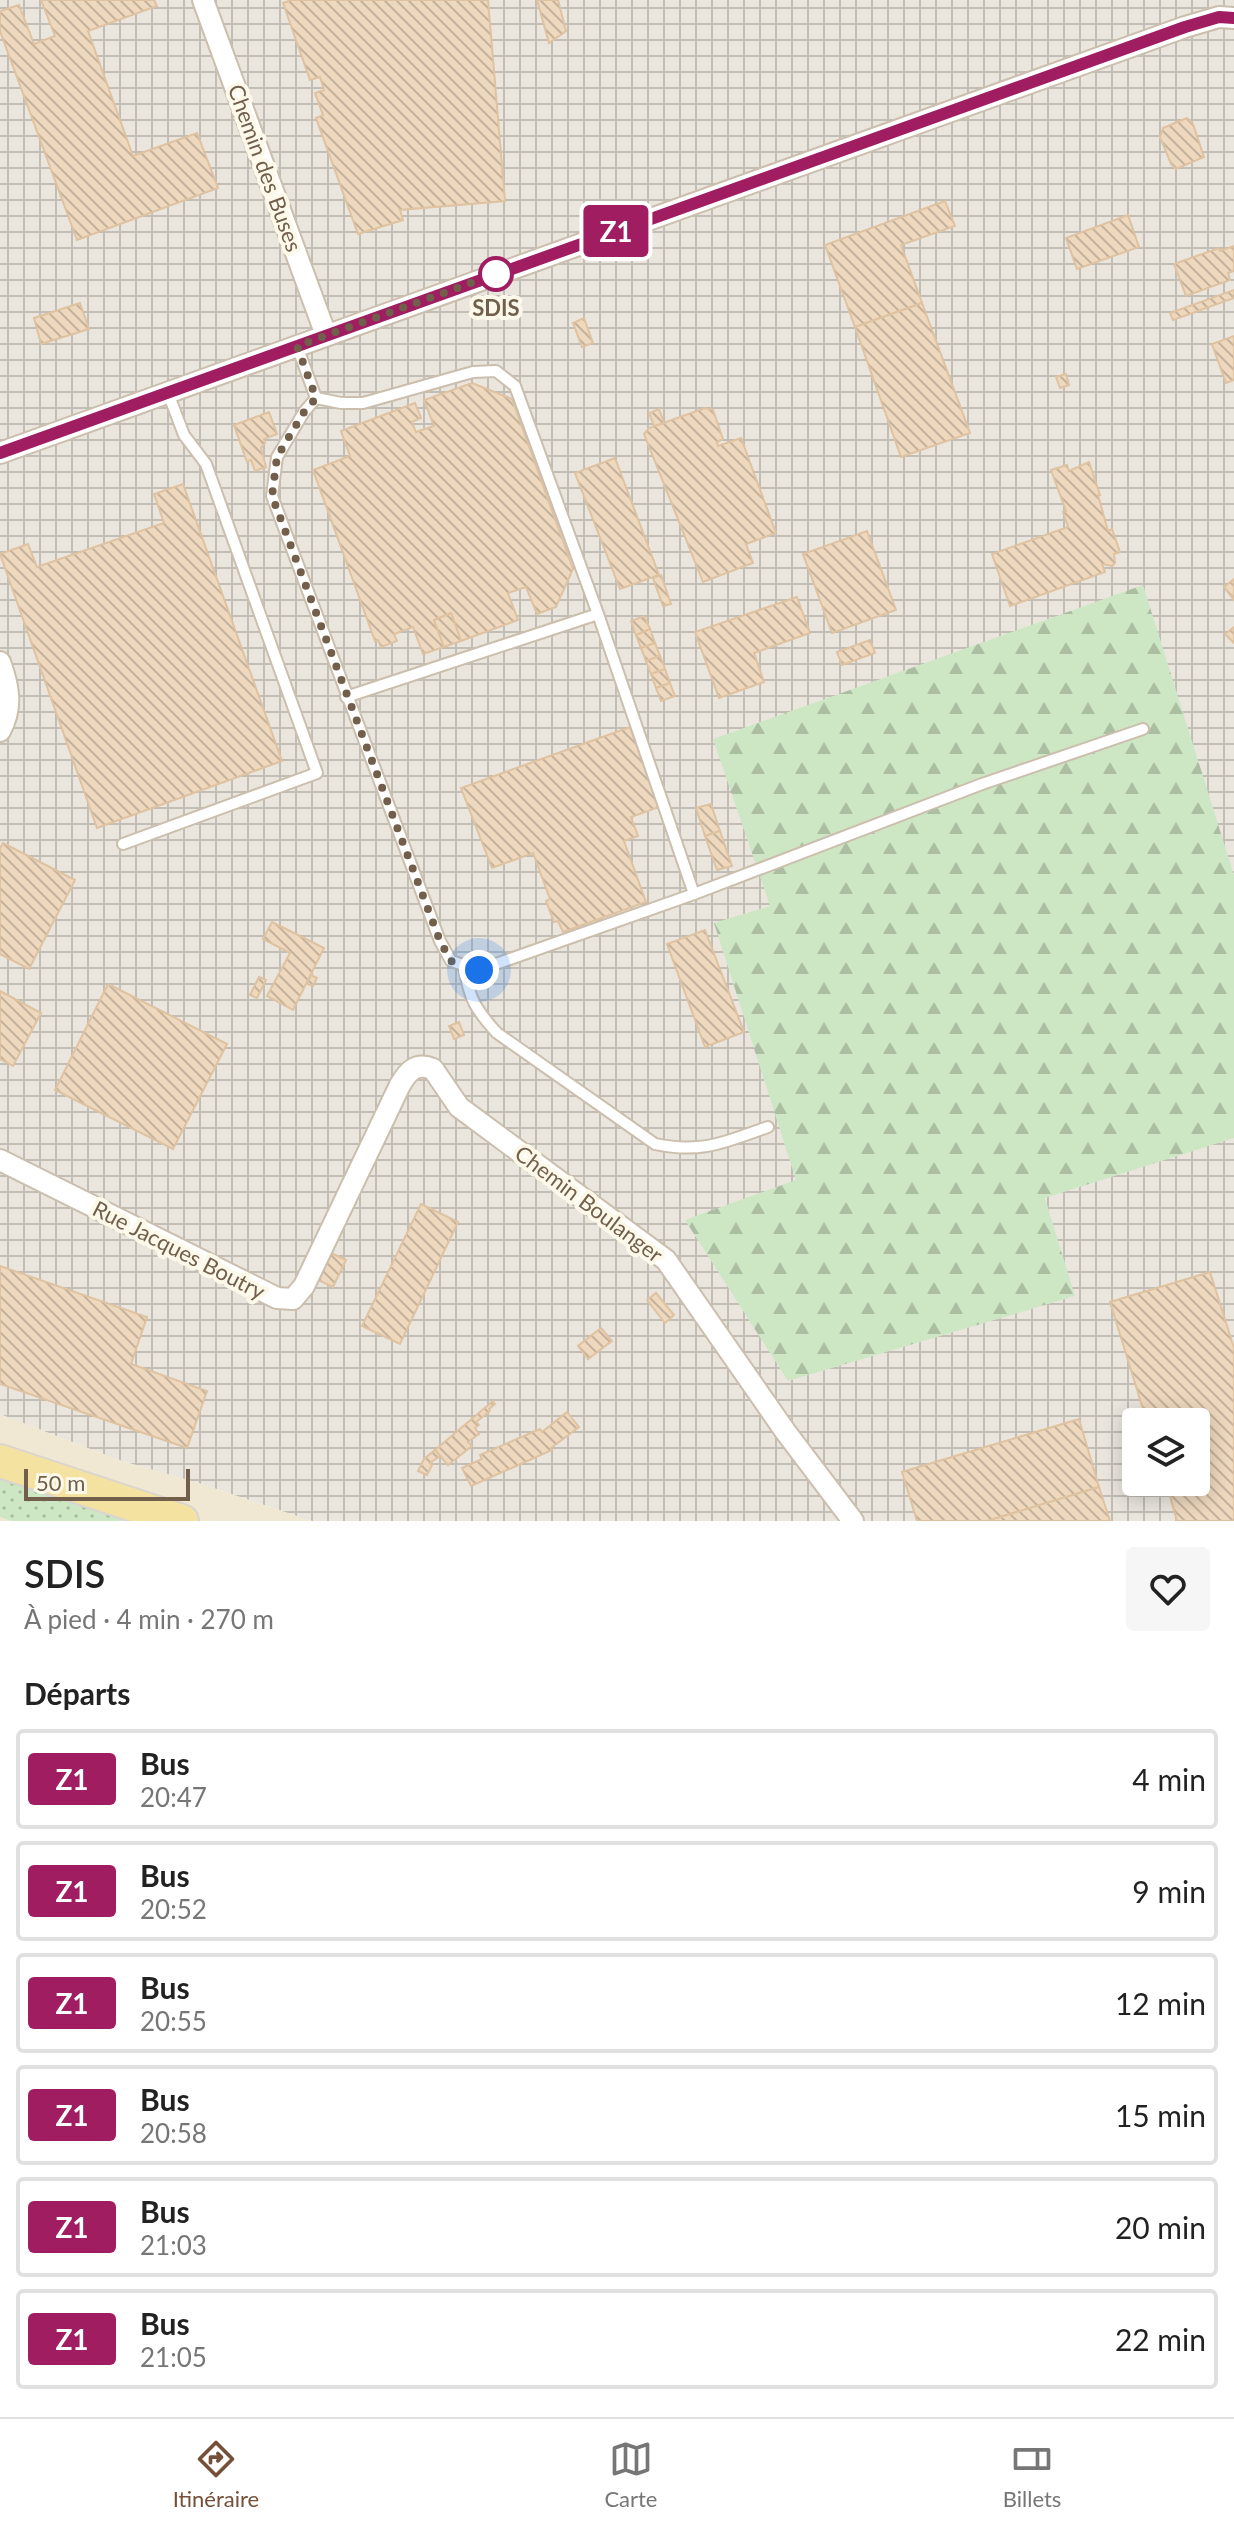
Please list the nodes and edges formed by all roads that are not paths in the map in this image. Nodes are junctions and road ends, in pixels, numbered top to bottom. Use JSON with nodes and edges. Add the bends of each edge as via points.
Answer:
{"nodes":[{"id":1,"x":203,"y":0,"type":"edge"},
{"id":2,"x":1234,"y":18,"type":"edge"},
{"id":3,"x":326,"y":335,"type":"junction"},
{"id":4,"x":297,"y":346,"type":"junction"},
{"id":5,"x":168,"y":393,"type":"junction"},
{"id":6,"x":316,"y":398,"type":"junction"},
{"id":7,"x":0,"y":453,"type":"edge"},
{"id":8,"x":598,"y":614,"type":"junction"},
{"id":9,"x":0,"y":662,"type":"edge"},
{"id":10,"x":346,"y":697,"type":"junction"},
{"id":11,"x":1143,"y":729,"type":"dead end"},
{"id":12,"x":0,"y":731,"type":"edge"},
{"id":13,"x":123,"y":844,"type":"dead end"},
{"id":14,"x":694,"y":894,"type":"junction"},
{"id":15,"x":464,"y":966,"type":"junction"},
{"id":16,"x":418,"y":1066,"type":"joint"},
{"id":17,"x":768,"y":1127,"type":"dead end"},
{"id":18,"x":0,"y":1160,"type":"edge"},
{"id":19,"x":0,"y":1461,"type":"edge"},
{"id":20,"x":182,"y":1521,"type":"edge"},
{"id":21,"x":853,"y":1521,"type":"edge"}],
"edges":[{"from":1,"to":3,"type":"street","name":"Chemin des Buses"},
{"from":2,"to":3,"type":"street","via":[[1185,27]]},
{"from":3,"to":4,"type":"street"},
{"from":4,"to":5,"type":"street"},
{"from":4,"to":6,"type":"lane"},
{"from":5,"to":7,"type":"street"},
{"from":5,"to":13,"type":"lane","via":[[184,435],[206,464],[317,773]]},
{"from":6,"to":8,"type":"lane","via":[[363,403],[473,372],[496,371],[515,386]]},
{"from":6,"to":10,"type":"lane","via":[[277,457],[272,496]]},
{"from":8,"to":10,"type":"lane"},
{"from":8,"to":14,"type":"lane"},
{"from":9,"to":12,"type":"street","via":[[9,696]]},
{"from":10,"to":15,"type":"lane","via":[[440,941],[451,961]]},
{"from":11,"to":14,"type":"lane"},
{"from":14,"to":15,"type":"lane","via":[[479,970]]},
{"from":15,"to":17,"type":"lane","via":[[476,1010],[497,1033],[655,1144],[708,1148]]},
{"from":16,"to":18,"type":"street","name":"Rue Jacques Boutry","via":[[400,1085],[304,1286],[293,1299],[277,1298]]},
{"from":16,"to":21,"type":"street","name":"Chemin Boulanger","via":[[433,1069],[459,1107],[666,1260]]},
{"from":19,"to":20,"type":"main road"}]}
